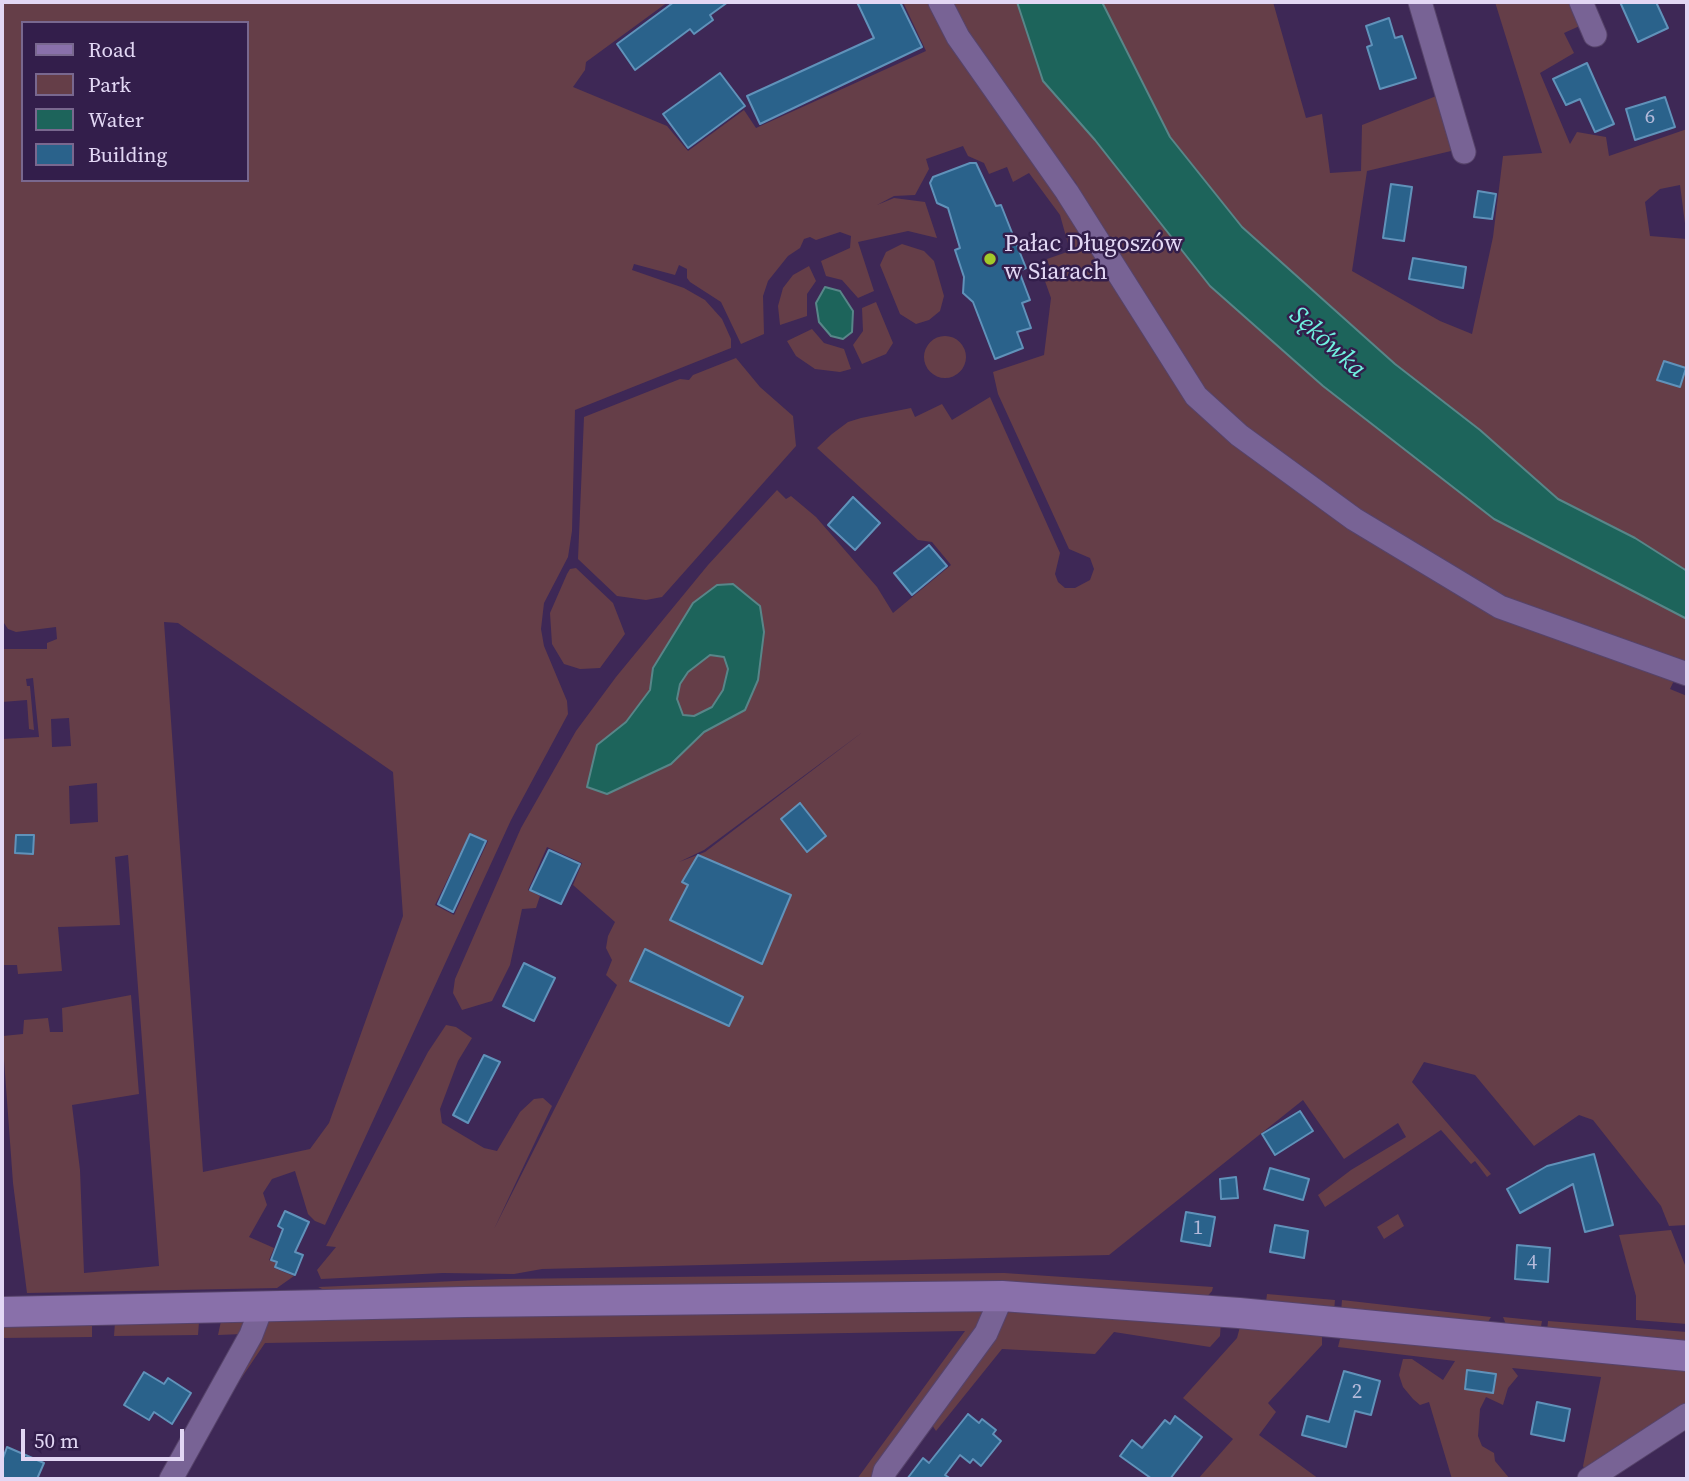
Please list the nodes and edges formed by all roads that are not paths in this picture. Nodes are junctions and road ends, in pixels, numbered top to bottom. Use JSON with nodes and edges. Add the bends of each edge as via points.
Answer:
{"nodes":[{"id":1,"x":940,"y":2,"type":"edge"},
{"id":2,"x":1420,"y":2,"type":"edge"},
{"id":3,"x":1581,"y":2,"type":"edge"},
{"id":4,"x":1595,"y":35,"type":"dead end"},
{"id":5,"x":1464,"y":152,"type":"dead end"},
{"id":6,"x":1687,"y":674,"type":"edge"},
{"id":7,"x":1002,"y":1296,"type":"junction"},
{"id":8,"x":262,"y":1306,"type":"junction"},
{"id":9,"x":2,"y":1312,"type":"edge"},
{"id":10,"x":1687,"y":1356,"type":"edge"},
{"id":11,"x":1687,"y":1415,"type":"edge"},
{"id":12,"x":171,"y":1479,"type":"edge"},
{"id":13,"x":883,"y":1479,"type":"edge"},
{"id":14,"x":1589,"y":1479,"type":"edge"}],
"edges":[{"from":1,"to":6,"type":"street","via":[[958,37],[1067,192],[1196,396],[1239,435],[1354,519],[1500,607]]},
{"from":2,"to":5,"type":"street"},
{"from":3,"to":4,"type":"street"},
{"from":7,"to":8,"type":"main road"},
{"from":7,"to":10,"type":"main road","via":[[1239,1313]]},
{"from":7,"to":13,"type":"street","via":[[986,1333]]},
{"from":8,"to":9,"type":"main road"},
{"from":8,"to":12,"type":"street","via":[[251,1335]]},
{"from":11,"to":14,"type":"street"}]}
